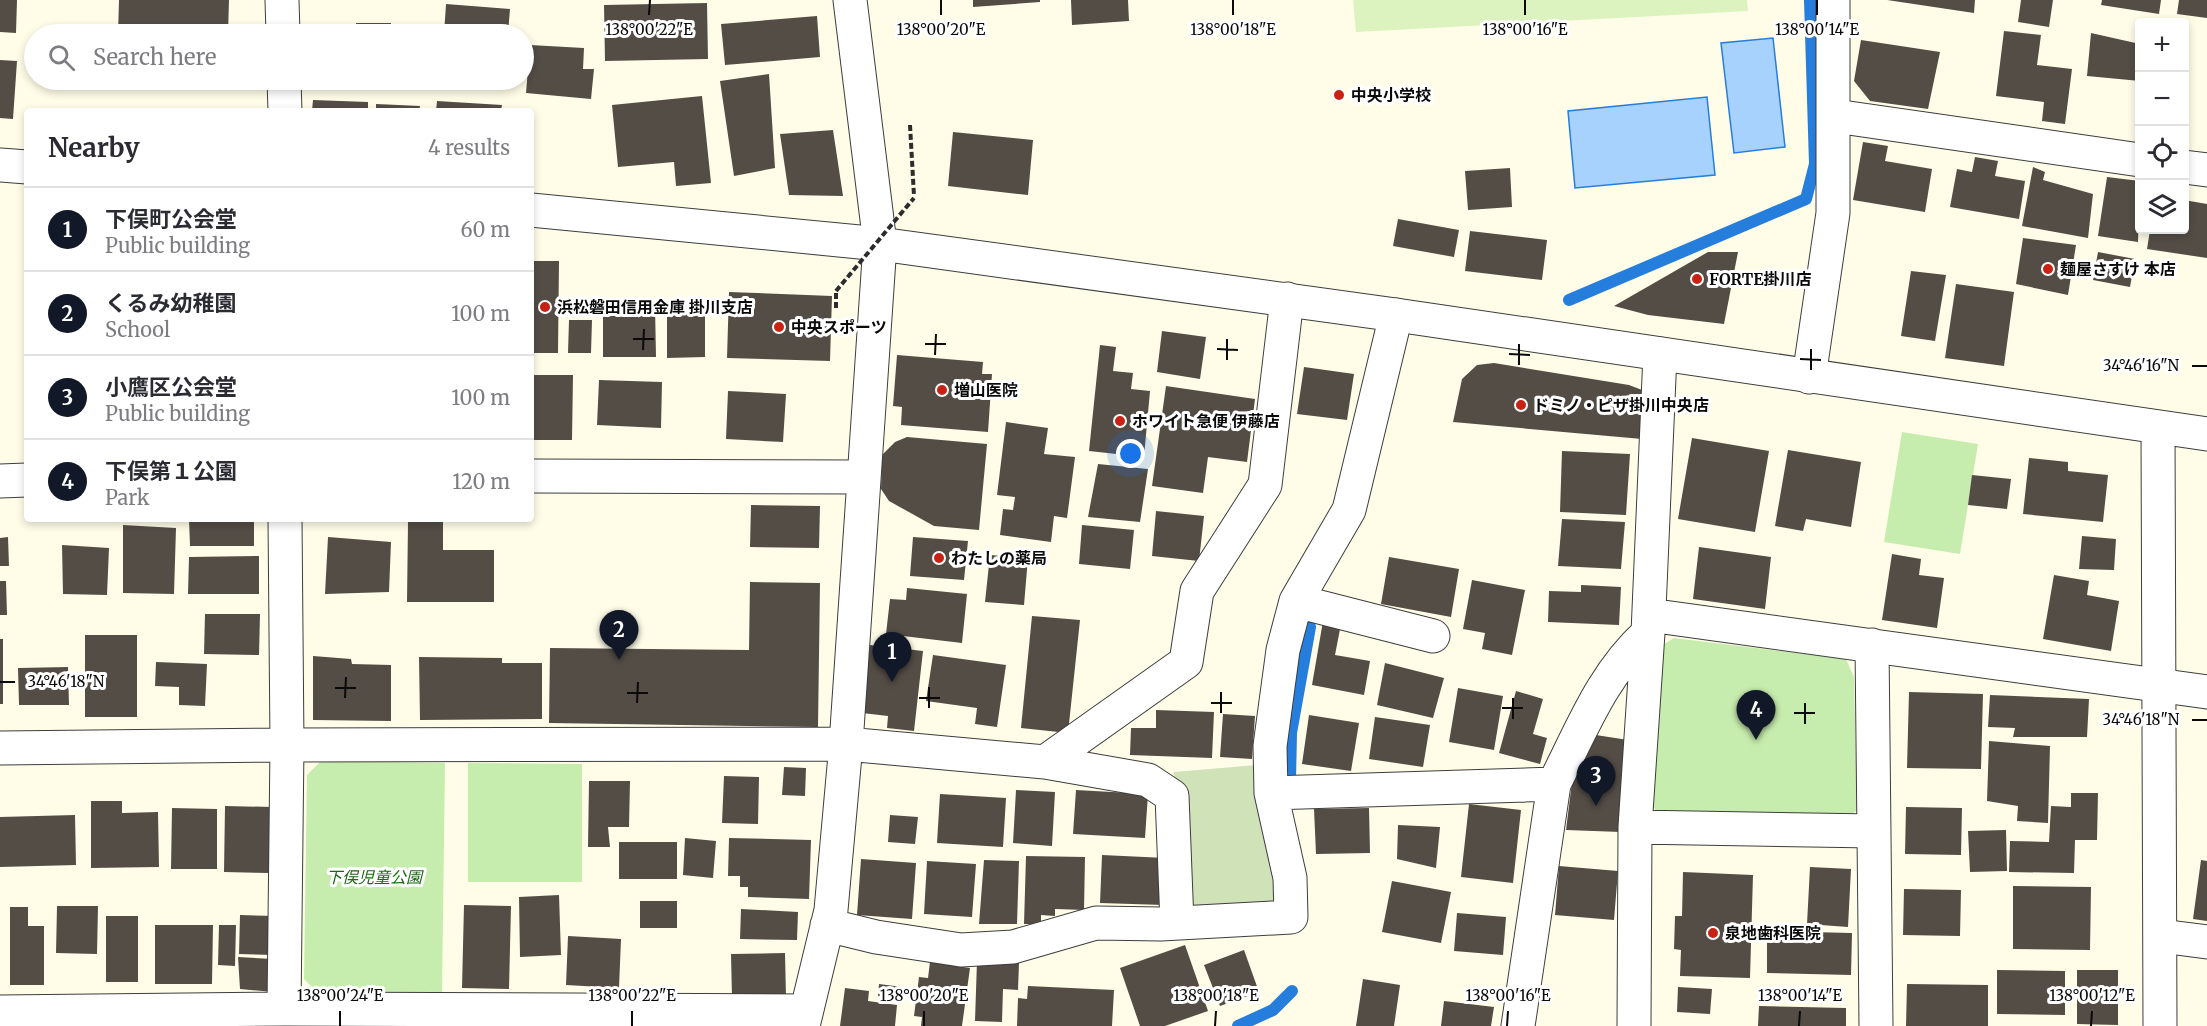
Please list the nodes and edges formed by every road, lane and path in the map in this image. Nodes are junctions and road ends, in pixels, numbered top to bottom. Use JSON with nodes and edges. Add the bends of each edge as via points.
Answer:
{"nodes":[{"id":1,"x":282,"y":0,"type":"edge"},
{"id":2,"x":850,"y":0,"type":"edge"},
{"id":3,"x":1833,"y":0,"type":"edge"},
{"id":4,"x":283,"y":24,"type":"edge"},
{"id":5,"x":284,"y":90,"type":"edge"},
{"id":6,"x":285,"y":108,"type":"edge"},
{"id":7,"x":1835,"y":116,"type":"junction"},
{"id":8,"x":910,"y":125,"type":"dead end"},
{"id":9,"x":2135,"y":159,"type":"edge"},
{"id":10,"x":0,"y":165,"type":"edge"},
{"id":11,"x":24,"y":167,"type":"edge"},
{"id":12,"x":2189,"y":167,"type":"edge"},
{"id":13,"x":2207,"y":170,"type":"edge"},
{"id":14,"x":534,"y":210,"type":"edge"},
{"id":15,"x":880,"y":244,"type":"junction"},
{"id":16,"x":836,"y":291,"type":"dead end"},
{"id":17,"x":1287,"y":299,"type":"junction"},
{"id":18,"x":1396,"y":315,"type":"junction"},
{"id":19,"x":1660,"y":354,"type":"junction"},
{"id":20,"x":1809,"y":377,"type":"junction"},
{"id":21,"x":2158,"y":427,"type":"junction"},
{"id":22,"x":2207,"y":434,"type":"edge"},
{"id":23,"x":534,"y":476,"type":"edge"},
{"id":24,"x":863,"y":477,"type":"junction"},
{"id":25,"x":24,"y":480,"type":"edge"},
{"id":26,"x":0,"y":481,"type":"edge"},
{"id":27,"x":285,"y":522,"type":"edge"},
{"id":28,"x":1296,"y":601,"type":"junction"},
{"id":29,"x":1648,"y":624,"type":"junction"},
{"id":30,"x":1433,"y":636,"type":"dead end"},
{"id":31,"x":1872,"y":645,"type":"junction"},
{"id":32,"x":2159,"y":686,"type":"junction"},
{"id":33,"x":2207,"y":692,"type":"edge"},
{"id":34,"x":846,"y":744,"type":"junction"},
{"id":35,"x":287,"y":745,"type":"junction"},
{"id":36,"x":0,"y":748,"type":"edge"},
{"id":37,"x":1045,"y":762,"type":"junction"},
{"id":38,"x":1554,"y":784,"type":"junction"},
{"id":39,"x":1270,"y":793,"type":"junction"},
{"id":40,"x":1635,"y":827,"type":"junction"},
{"id":41,"x":1874,"y":831,"type":"junction"},
{"id":42,"x":1177,"y":923,"type":"junction"},
{"id":43,"x":827,"y":925,"type":"junction"},
{"id":44,"x":2161,"y":936,"type":"junction"},
{"id":45,"x":2207,"y":942,"type":"edge"},
{"id":46,"x":284,"y":1009,"type":"junction"},
{"id":47,"x":0,"y":1012,"type":"edge"},
{"id":48,"x":804,"y":1018,"type":"edge"},
{"id":49,"x":1518,"y":1026,"type":"edge"},
{"id":50,"x":1634,"y":1026,"type":"edge"},
{"id":51,"x":1876,"y":1026,"type":"edge"},
{"id":52,"x":2160,"y":1026,"type":"edge"}],
"edges":[{"from":1,"to":4,"type":"street"},
{"from":2,"to":15,"type":"street"},
{"from":3,"to":7,"type":"street"},
{"from":5,"to":6,"type":"street"},
{"from":7,"to":9,"type":"street"},
{"from":7,"to":20,"type":"street","via":[[1833,213]]},
{"from":8,"to":16,"type":"path","bridge":true,"via":[[914,198]]},
{"from":10,"to":11,"type":"street"},
{"from":12,"to":13,"type":"street"},
{"from":14,"to":15,"type":"street"},
{"from":15,"to":17,"type":"street"},
{"from":15,"to":24,"type":"street"},
{"from":17,"to":18,"type":"street"},
{"from":17,"to":37,"type":"street","via":[[1265,485],[1197,591],[1186,662]]},
{"from":18,"to":19,"type":"street"},
{"from":18,"to":28,"type":"street","via":[[1349,510]]},
{"from":19,"to":20,"type":"street"},
{"from":19,"to":29,"type":"street"},
{"from":20,"to":21,"type":"street"},
{"from":21,"to":22,"type":"street"},
{"from":21,"to":32,"type":"street"},
{"from":23,"to":24,"type":"street"},
{"from":24,"to":34,"type":"street"},
{"from":25,"to":26,"type":"street"},
{"from":27,"to":35,"type":"street"},
{"from":28,"to":30,"type":"street"},
{"from":28,"to":39,"type":"street","via":[[1283,650],[1270,746]]},
{"from":29,"to":31,"type":"street"},
{"from":29,"to":38,"type":"street","via":[[1598,696]]},
{"from":29,"to":40,"type":"street"},
{"from":31,"to":32,"type":"street"},
{"from":31,"to":41,"type":"street"},
{"from":32,"to":33,"type":"street"},
{"from":32,"to":44,"type":"street"},
{"from":34,"to":35,"type":"street"},
{"from":34,"to":37,"type":"street"},
{"from":34,"to":43,"type":"street"},
{"from":35,"to":36,"type":"street"},
{"from":35,"to":46,"type":"street"},
{"from":37,"to":42,"type":"street","via":[[1148,780],[1172,796]]},
{"from":38,"to":39,"type":"street"},
{"from":38,"to":49,"type":"street"},
{"from":39,"to":42,"type":"street","via":[[1290,878],[1292,917]]},
{"from":40,"to":41,"type":"street"},
{"from":40,"to":50,"type":"street"},
{"from":41,"to":51,"type":"street"},
{"from":42,"to":43,"type":"street","via":[[1096,923],[1013,947],[962,950]]},
{"from":43,"to":48,"type":"street"},
{"from":44,"to":45,"type":"street"},
{"from":44,"to":52,"type":"street"},
{"from":46,"to":47,"type":"street"},
{"from":46,"to":48,"type":"street"}]}
